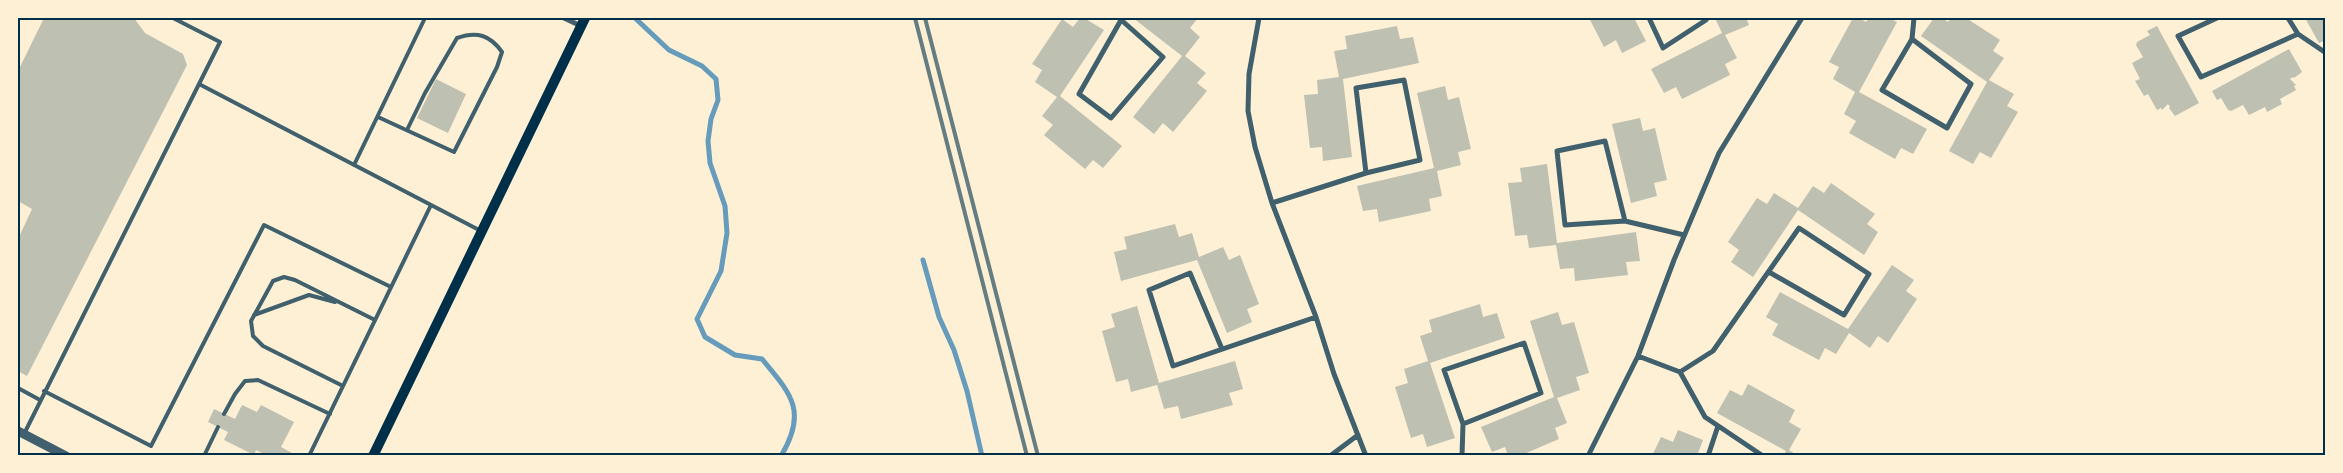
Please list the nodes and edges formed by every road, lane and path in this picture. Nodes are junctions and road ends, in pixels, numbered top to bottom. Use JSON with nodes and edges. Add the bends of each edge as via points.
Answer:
{"nodes":[{"id":1,"x":173,"y":18,"type":"edge"},
{"id":2,"x":425,"y":18,"type":"edge"},
{"id":3,"x":564,"y":18,"type":"edge"},
{"id":4,"x":1259,"y":18,"type":"edge"},
{"id":5,"x":1649,"y":18,"type":"edge"},
{"id":6,"x":1705,"y":18,"type":"edge"},
{"id":7,"x":1802,"y":18,"type":"edge"},
{"id":8,"x":1914,"y":18,"type":"edge"},
{"id":9,"x":2217,"y":18,"type":"edge"},
{"id":10,"x":2288,"y":18,"type":"edge"},
{"id":11,"x":1120,"y":19,"type":"edge"},
{"id":12,"x":583,"y":22,"type":"edge"},
{"id":13,"x":2298,"y":34,"type":"junction"},
{"id":14,"x":1912,"y":39,"type":"junction"},
{"id":15,"x":2326,"y":53,"type":"edge"},
{"id":16,"x":199,"y":84,"type":"junction"},
{"id":17,"x":378,"y":116,"type":"junction"},
{"id":18,"x":407,"y":130,"type":"junction"},
{"id":19,"x":354,"y":165,"type":"junction"},
{"id":20,"x":1366,"y":173,"type":"junction"},
{"id":21,"x":1272,"y":204,"type":"junction"},
{"id":22,"x":431,"y":205,"type":"junction"},
{"id":23,"x":1625,"y":221,"type":"junction"},
{"id":24,"x":481,"y":231,"type":"junction"},
{"id":25,"x":1684,"y":235,"type":"junction"},
{"id":26,"x":1769,"y":272,"type":"junction"},
{"id":27,"x":391,"y":287,"type":"junction"},
{"id":28,"x":342,"y":304,"type":"junction"},
{"id":29,"x":254,"y":315,"type":"junction"},
{"id":30,"x":1316,"y":317,"type":"junction"},
{"id":31,"x":374,"y":320,"type":"junction"},
{"id":32,"x":1222,"y":349,"type":"junction"},
{"id":33,"x":1638,"y":356,"type":"junction"},
{"id":34,"x":1680,"y":372,"type":"junction"},
{"id":35,"x":343,"y":386,"type":"junction"},
{"id":36,"x":18,"y":388,"type":"edge"},
{"id":37,"x":44,"y":391,"type":"junction"},
{"id":38,"x":40,"y":400,"type":"junction"},
{"id":39,"x":224,"y":414,"type":"dead end"},
{"id":40,"x":330,"y":414,"type":"junction"},
{"id":41,"x":1463,"y":424,"type":"junction"},
{"id":42,"x":1718,"y":426,"type":"junction"},
{"id":43,"x":218,"y":428,"type":"dead end"},
{"id":44,"x":21,"y":432,"type":"edge"},
{"id":45,"x":1358,"y":435,"type":"junction"},
{"id":46,"x":66,"y":456,"type":"edge"},
{"id":47,"x":204,"y":456,"type":"edge"},
{"id":48,"x":309,"y":456,"type":"edge"},
{"id":49,"x":373,"y":456,"type":"edge"},
{"id":50,"x":1330,"y":456,"type":"edge"},
{"id":51,"x":1366,"y":456,"type":"edge"},
{"id":52,"x":1462,"y":456,"type":"edge"},
{"id":53,"x":1588,"y":456,"type":"edge"},
{"id":54,"x":1708,"y":456,"type":"edge"},
{"id":55,"x":1763,"y":456,"type":"edge"}],
"edges":[{"from":1,"to":16,"type":"lane","via":[[220,42]]},
{"from":2,"to":17,"type":"lane"},
{"from":3,"to":12,"type":"street"},
{"from":4,"to":21,"type":"street","via":[[1249,74],[1248,110]]},
{"from":5,"to":6,"type":"street","via":[[1663,48]]},
{"from":7,"to":25,"type":"street","via":[[1719,153]]},
{"from":8,"to":14,"type":"street"},
{"from":9,"to":13,"type":"street","via":[[2178,36],[2201,77]]},
{"from":10,"to":13,"type":"street"},
{"from":11,"to":11,"type":"street","via":[[1163,57],[1111,118],[1079,94]]},
{"from":12,"to":24,"type":"main road"},
{"from":13,"to":15,"type":"street"},
{"from":14,"to":14,"type":"street","via":[[1970,84],[1947,128],[1882,90]]},
{"from":16,"to":19,"type":"lane"},
{"from":16,"to":37,"type":"lane"},
{"from":17,"to":18,"type":"lane"},
{"from":17,"to":19,"type":"lane"},
{"from":18,"to":18,"type":"lane","via":[[454,152],[497,67],[502,52],[495,42],[484,35],[469,34],[457,38]]},
{"from":19,"to":22,"type":"lane"},
{"from":20,"to":20,"type":"street","via":[[1420,160],[1404,80],[1356,88]]},
{"from":20,"to":21,"type":"street"},
{"from":21,"to":30,"type":"street"},
{"from":22,"to":24,"type":"lane"},
{"from":22,"to":27,"type":"lane"},
{"from":23,"to":23,"type":"street","via":[[1605,141],[1557,152],[1565,225]]},
{"from":23,"to":25,"type":"street"},
{"from":24,"to":49,"type":"main road"},
{"from":25,"to":33,"type":"street"},
{"from":26,"to":26,"type":"street","via":[[1799,228],[1869,274],[1844,315]]},
{"from":26,"to":34,"type":"street","via":[[1713,351]]},
{"from":27,"to":31,"type":"lane"},
{"from":27,"to":37,"type":"lane","via":[[264,225],[152,446]]},
{"from":28,"to":29,"type":"lane","via":[[309,295]]},
{"from":28,"to":29,"type":"lane","via":[[284,277],[273,281]]},
{"from":28,"to":31,"type":"lane"},
{"from":29,"to":35,"type":"lane","via":[[251,322],[253,336],[263,346]]},
{"from":30,"to":32,"type":"street"},
{"from":30,"to":45,"type":"street"},
{"from":31,"to":35,"type":"lane"},
{"from":32,"to":32,"type":"street","via":[[1173,366],[1149,290],[1190,273]]},
{"from":33,"to":34,"type":"street"},
{"from":33,"to":53,"type":"street"},
{"from":34,"to":42,"type":"street","via":[[1705,417]]},
{"from":35,"to":40,"type":"lane"},
{"from":36,"to":38,"type":"lane"},
{"from":37,"to":38,"type":"lane"},
{"from":38,"to":44,"type":"lane"},
{"from":39,"to":40,"type":"lane","via":[[245,380],[258,380]]},
{"from":40,"to":48,"type":"lane"},
{"from":41,"to":41,"type":"street","via":[[1540,393],[1524,342],[1444,370]]},
{"from":41,"to":52,"type":"street"},
{"from":42,"to":54,"type":"street"},
{"from":42,"to":55,"type":"street"},
{"from":43,"to":47,"type":"lane"},
{"from":44,"to":46,"type":"street"},
{"from":45,"to":50,"type":"street"},
{"from":45,"to":51,"type":"street"}]}
